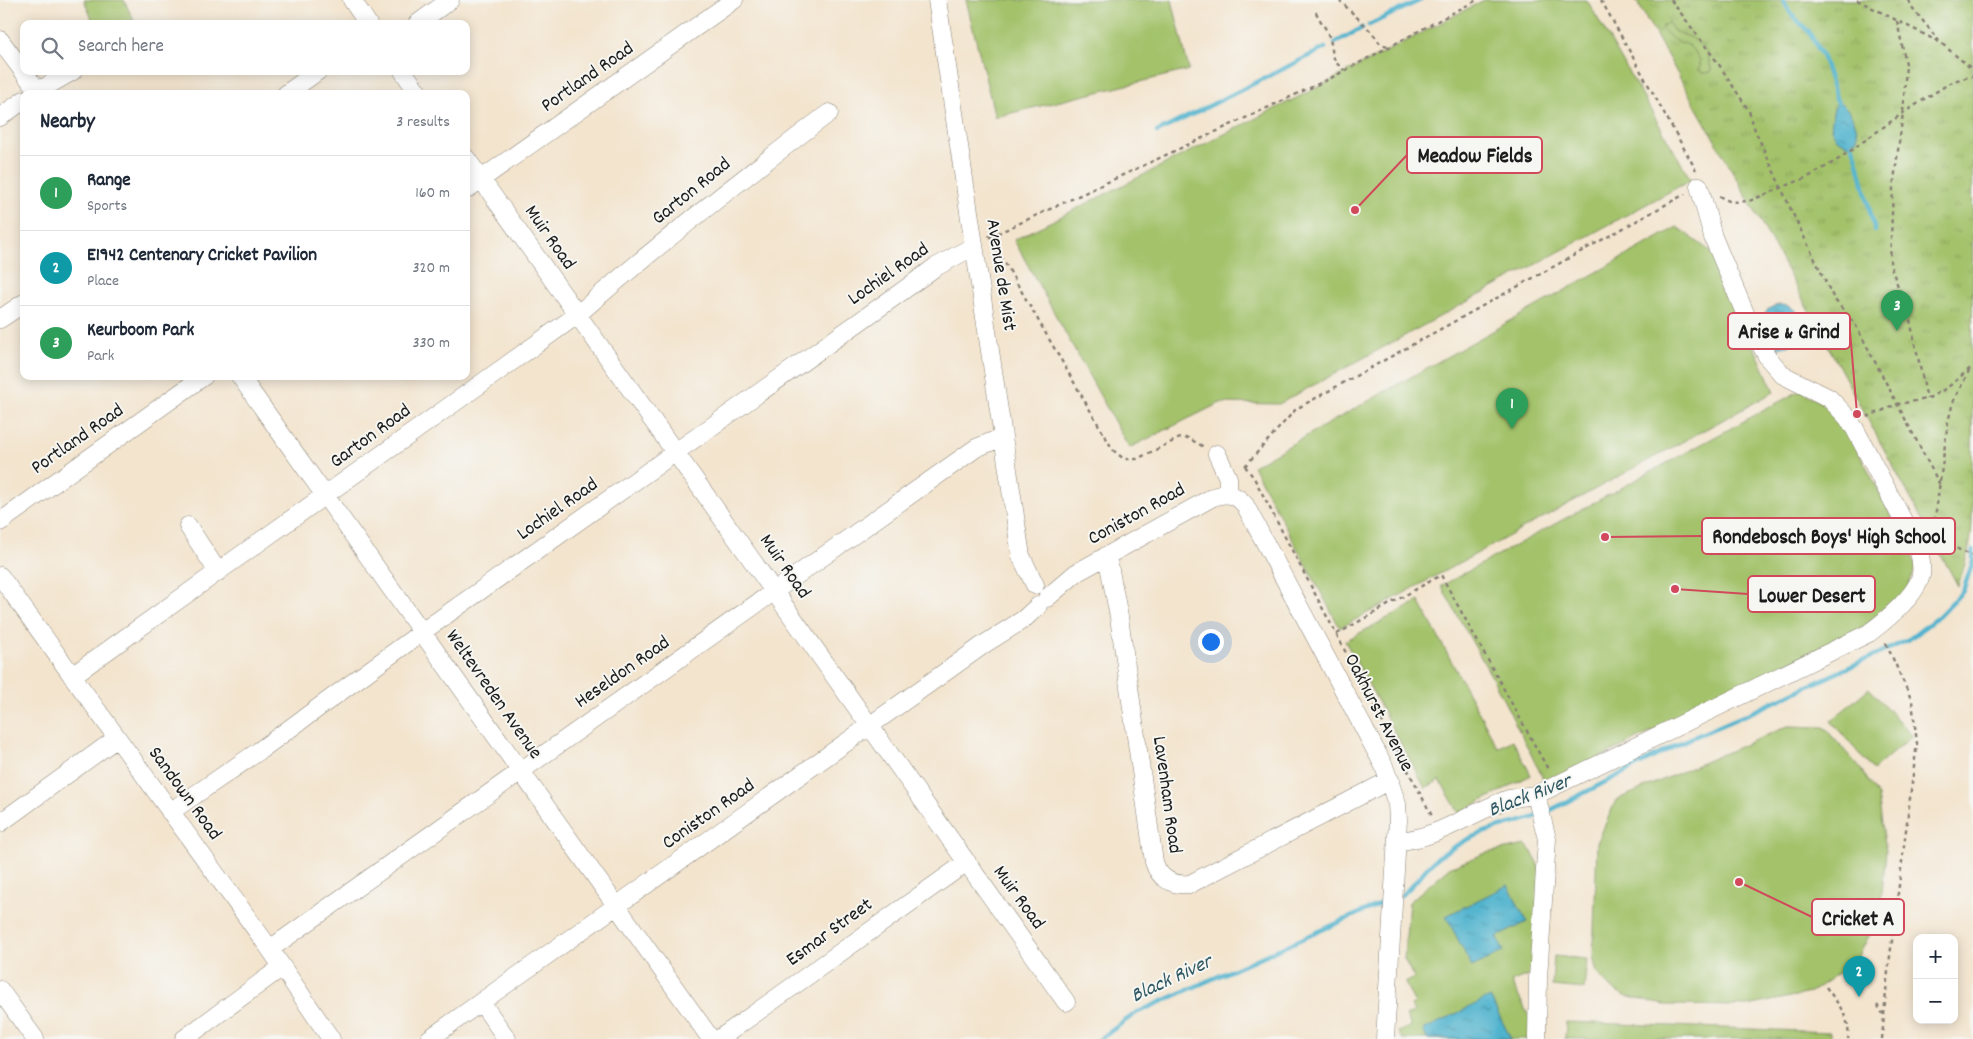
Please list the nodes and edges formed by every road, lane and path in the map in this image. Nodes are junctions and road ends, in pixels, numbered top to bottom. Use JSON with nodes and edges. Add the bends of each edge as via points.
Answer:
{"nodes":[{"id":1,"x":352,"y":0,"type":"edge"},
{"id":2,"x":450,"y":0,"type":"edge"},
{"id":3,"x":734,"y":0,"type":"edge"},
{"id":4,"x":937,"y":0,"type":"edge"},
{"id":5,"x":1339,"y":0,"type":"edge"},
{"id":6,"x":1476,"y":0,"type":"edge"},
{"id":7,"x":1601,"y":0,"type":"edge"},
{"id":8,"x":1671,"y":0,"type":"edge"},
{"id":9,"x":1857,"y":0,"type":"edge"},
{"id":10,"x":1909,"y":0,"type":"edge"},
{"id":11,"x":1316,"y":12,"type":"dead end"},
{"id":12,"x":365,"y":20,"type":"edge"},
{"id":13,"x":422,"y":20,"type":"edge"},
{"id":14,"x":1897,"y":21,"type":"junction"},
{"id":15,"x":0,"y":40,"type":"edge"},
{"id":16,"x":1941,"y":43,"type":"junction"},
{"id":17,"x":1389,"y":46,"type":"junction"},
{"id":18,"x":1344,"y":70,"type":"junction"},
{"id":19,"x":1973,"y":70,"type":"edge"},
{"id":20,"x":20,"y":73,"type":"edge"},
{"id":21,"x":21,"y":75,"type":"edge"},
{"id":22,"x":66,"y":75,"type":"edge"},
{"id":23,"x":312,"y":75,"type":"edge"},
{"id":24,"x":405,"y":75,"type":"edge"},
{"id":25,"x":1973,"y":76,"type":"edge"},
{"id":26,"x":30,"y":90,"type":"edge"},
{"id":27,"x":41,"y":90,"type":"edge"},
{"id":28,"x":292,"y":90,"type":"edge"},
{"id":29,"x":416,"y":90,"type":"edge"},
{"id":30,"x":20,"y":104,"type":"edge"},
{"id":31,"x":829,"y":113,"type":"dead end"},
{"id":32,"x":1903,"y":113,"type":"junction"},
{"id":33,"x":0,"y":117,"type":"edge"},
{"id":34,"x":470,"y":163,"type":"edge"},
{"id":35,"x":482,"y":179,"type":"junction"},
{"id":36,"x":1699,"y":186,"type":"joint"},
{"id":37,"x":470,"y":187,"type":"edge"},
{"id":38,"x":1782,"y":188,"type":"junction"},
{"id":39,"x":1655,"y":210,"type":"dead end"},
{"id":40,"x":990,"y":237,"type":"dead end"},
{"id":41,"x":974,"y":246,"type":"junction"},
{"id":42,"x":20,"y":306,"type":"edge"},
{"id":43,"x":577,"y":315,"type":"junction"},
{"id":44,"x":0,"y":319,"type":"edge"},
{"id":45,"x":1972,"y":368,"type":"edge"},
{"id":46,"x":198,"y":380,"type":"edge"},
{"id":47,"x":243,"y":380,"type":"edge"},
{"id":48,"x":1926,"y":399,"type":"junction"},
{"id":49,"x":1898,"y":404,"type":"junction"},
{"id":50,"x":1852,"y":424,"type":"junction"},
{"id":51,"x":1003,"y":437,"type":"junction"},
{"id":52,"x":676,"y":452,"type":"junction"},
{"id":53,"x":1217,"y":454,"type":"dead end"},
{"id":54,"x":1244,"y":466,"type":"dead end"},
{"id":55,"x":1940,"y":485,"type":"junction"},
{"id":56,"x":1228,"y":494,"type":"junction"},
{"id":57,"x":325,"y":496,"type":"junction"},
{"id":58,"x":0,"y":522,"type":"edge"},
{"id":59,"x":188,"y":526,"type":"dead end"},
{"id":60,"x":1107,"y":555,"type":"junction"},
{"id":61,"x":1973,"y":555,"type":"edge"},
{"id":62,"x":218,"y":572,"type":"junction"},
{"id":63,"x":0,"y":576,"type":"edge"},
{"id":64,"x":775,"y":591,"type":"junction"},
{"id":65,"x":1036,"y":595,"type":"junction"},
{"id":66,"x":422,"y":632,"type":"junction"},
{"id":67,"x":1336,"y":634,"type":"dead end"},
{"id":68,"x":1884,"y":640,"type":"dead end"},
{"id":69,"x":72,"y":676,"type":"junction"},
{"id":70,"x":870,"y":727,"type":"junction"},
{"id":71,"x":117,"y":738,"type":"junction"},
{"id":72,"x":521,"y":772,"type":"junction"},
{"id":73,"x":1390,"y":780,"type":"junction"},
{"id":74,"x":1557,"y":785,"type":"junction"},
{"id":75,"x":1538,"y":802,"type":"junction"},
{"id":76,"x":170,"y":812,"type":"junction"},
{"id":77,"x":0,"y":823,"type":"edge"},
{"id":78,"x":1397,"y":841,"type":"junction"},
{"id":79,"x":967,"y":862,"type":"junction"},
{"id":80,"x":618,"y":905,"type":"junction"},
{"id":81,"x":270,"y":949,"type":"junction"},
{"id":82,"x":282,"y":967,"type":"junction"},
{"id":83,"x":1826,"y":988,"type":"dead end"},
{"id":84,"x":0,"y":990,"type":"edge"},
{"id":85,"x":481,"y":1002,"type":"junction"},
{"id":86,"x":1066,"y":1002,"type":"dead end"},
{"id":87,"x":1877,"y":1005,"type":"dead end"},
{"id":88,"x":1884,"y":1016,"type":"junction"},
{"id":89,"x":35,"y":1039,"type":"edge"},
{"id":90,"x":184,"y":1039,"type":"edge"},
{"id":91,"x":331,"y":1039,"type":"edge"},
{"id":92,"x":429,"y":1039,"type":"edge"},
{"id":93,"x":507,"y":1039,"type":"edge"},
{"id":94,"x":711,"y":1039,"type":"edge"},
{"id":95,"x":719,"y":1039,"type":"edge"},
{"id":96,"x":1385,"y":1039,"type":"edge"},
{"id":97,"x":1537,"y":1039,"type":"edge"},
{"id":98,"x":1848,"y":1039,"type":"edge"},
{"id":99,"x":1882,"y":1039,"type":"edge"}],
"edges":[{"from":1,"to":12,"type":"street"},
{"from":2,"to":13,"type":"street"},
{"from":3,"to":35,"type":"street","name":"Portland Road"},
{"from":4,"to":41,"type":"street","name":"Avenue de Mist"},
{"from":5,"to":17,"type":"path","via":[[1376,35],[1380,44]]},
{"from":6,"to":17,"type":"path"},
{"from":7,"to":36,"type":"path","via":[[1696,167]]},
{"from":8,"to":38,"type":"path","via":[[1749,111]]},
{"from":9,"to":14,"type":"path"},
{"from":10,"to":16,"type":"path"},
{"from":11,"to":18,"type":"path","via":[[1328,35],[1332,57]]},
{"from":14,"to":16,"type":"path"},
{"from":14,"to":32,"type":"path","via":[[1906,64]]},
{"from":15,"to":20,"type":"street"},
{"from":16,"to":19,"type":"path"},
{"from":17,"to":18,"type":"path"},
{"from":18,"to":40,"type":"path"},
{"from":21,"to":26,"type":"street"},
{"from":22,"to":27,"type":"street"},
{"from":23,"to":28,"type":"street"},
{"from":24,"to":29,"type":"street"},
{"from":25,"to":32,"type":"path","via":[[1952,81]]},
{"from":30,"to":33,"type":"street"},
{"from":31,"to":43,"type":"street","name":"Garton Road","via":[[732,186]]},
{"from":32,"to":38,"type":"path","via":[[1850,151],[1808,177]]},
{"from":32,"to":48,"type":"path","via":[[1893,188],[1890,264],[1910,320]]},
{"from":34,"to":35,"type":"street","name":"Muir Road"},
{"from":35,"to":37,"type":"street","name":"Portland Road"},
{"from":35,"to":43,"type":"street","name":"Muir Road"},
{"from":36,"to":50,"type":"street","via":[[1713,237],[1750,325],[1768,358],[1783,375],[1829,398]]},
{"from":38,"to":49,"type":"path","via":[[1834,299],[1855,324]]},
{"from":39,"to":54,"type":"path","via":[[1296,409]]},
{"from":41,"to":51,"type":"street","name":"Avenue de Mist"},
{"from":41,"to":52,"type":"street","name":"Lochiel Road","via":[[934,268]]},
{"from":42,"to":44,"type":"street"},
{"from":43,"to":52,"type":"street","name":"Muir Road"},
{"from":43,"to":57,"type":"street","name":"Garton Road"},
{"from":45,"to":48,"type":"path","via":[[1947,388]]},
{"from":45,"to":55,"type":"path","via":[[1953,402]]},
{"from":46,"to":58,"type":"street","name":"Portland Road"},
{"from":47,"to":57,"type":"street","name":"Weltevreden Avenue"},
{"from":48,"to":49,"type":"path"},
{"from":49,"to":50,"type":"path"},
{"from":49,"to":55,"type":"path"},
{"from":50,"to":74,"type":"street","via":[[1919,551],[1921,575],[1910,595],[1869,633]]},
{"from":51,"to":64,"type":"street","name":"Heseldon Road","via":[[976,448]]},
{"from":51,"to":65,"type":"street","name":"Avenue de Mist","via":[[1021,556],[1020,572]]},
{"from":52,"to":64,"type":"street","name":"Muir Road"},
{"from":52,"to":66,"type":"street","name":"Lochiel Road"},
{"from":53,"to":56,"type":"street","via":[[1228,478]]},
{"from":55,"to":61,"type":"path","via":[[1934,526],[1952,546]]},
{"from":56,"to":60,"type":"street","name":"Coniston Road","via":[[1213,497]]},
{"from":56,"to":73,"type":"street","name":"Oakhurst Avenue","via":[[1244,506]]},
{"from":57,"to":62,"type":"street","name":"Garton Road"},
{"from":57,"to":66,"type":"street","name":"Weltevreden Avenue"},
{"from":59,"to":62,"type":"street"},
{"from":60,"to":65,"type":"street","name":"Coniston Road"},
{"from":60,"to":73,"type":"street","name":"Lavenham Road","via":[[1154,862],[1162,877],[1182,885],[1190,884]]},
{"from":62,"to":69,"type":"street","name":"Garton Road"},
{"from":63,"to":69,"type":"street","name":"Sandown Road"},
{"from":64,"to":70,"type":"street","name":"Muir Road"},
{"from":64,"to":72,"type":"street","name":"Heseldon Road"},
{"from":65,"to":70,"type":"street","name":"Coniston Road","via":[[1029,616]]},
{"from":66,"to":72,"type":"street","name":"Weltevreden Avenue"},
{"from":66,"to":76,"type":"street","name":"Lochiel Road","via":[[259,752]]},
{"from":67,"to":74,"type":"path","via":[[1441,575]]},
{"from":68,"to":88,"type":"path","via":[[1912,701],[1917,743]]},
{"from":69,"to":71,"type":"street","name":"Sandown Road"},
{"from":70,"to":79,"type":"street","name":"Muir Road"},
{"from":70,"to":80,"type":"street","name":"Coniston Road"},
{"from":71,"to":76,"type":"street","name":"Sandown Road"},
{"from":71,"to":77,"type":"street"},
{"from":72,"to":80,"type":"street","name":"Weltevreden Avenue"},
{"from":72,"to":81,"type":"street","name":"Heseldon Road"},
{"from":73,"to":78,"type":"street","name":"Oakhurst Avenue","via":[[1397,804]]},
{"from":74,"to":75,"type":"street"},
{"from":75,"to":78,"type":"street","via":[[1510,799],[1439,831],[1414,840]]},
{"from":75,"to":97,"type":"street","via":[[1547,839]]},
{"from":76,"to":81,"type":"street","name":"Sandown Road"},
{"from":78,"to":96,"type":"street","name":"Oakhurst Avenue"},
{"from":79,"to":86,"type":"street","name":"Muir Road"},
{"from":79,"to":95,"type":"street","name":"Esmar Street"},
{"from":80,"to":85,"type":"street","name":"Coniston Road"},
{"from":80,"to":94,"type":"street","name":"Weltevreden Avenue"},
{"from":81,"to":82,"type":"street","name":"Sandown Road"},
{"from":82,"to":90,"type":"street"},
{"from":82,"to":91,"type":"street","name":"Sandown Road"},
{"from":83,"to":98,"type":"path","via":[[1846,1016]]},
{"from":84,"to":89,"type":"street"},
{"from":85,"to":92,"type":"street","name":"Coniston Road"},
{"from":85,"to":93,"type":"street"},
{"from":87,"to":88,"type":"path"},
{"from":88,"to":99,"type":"path"}]}
